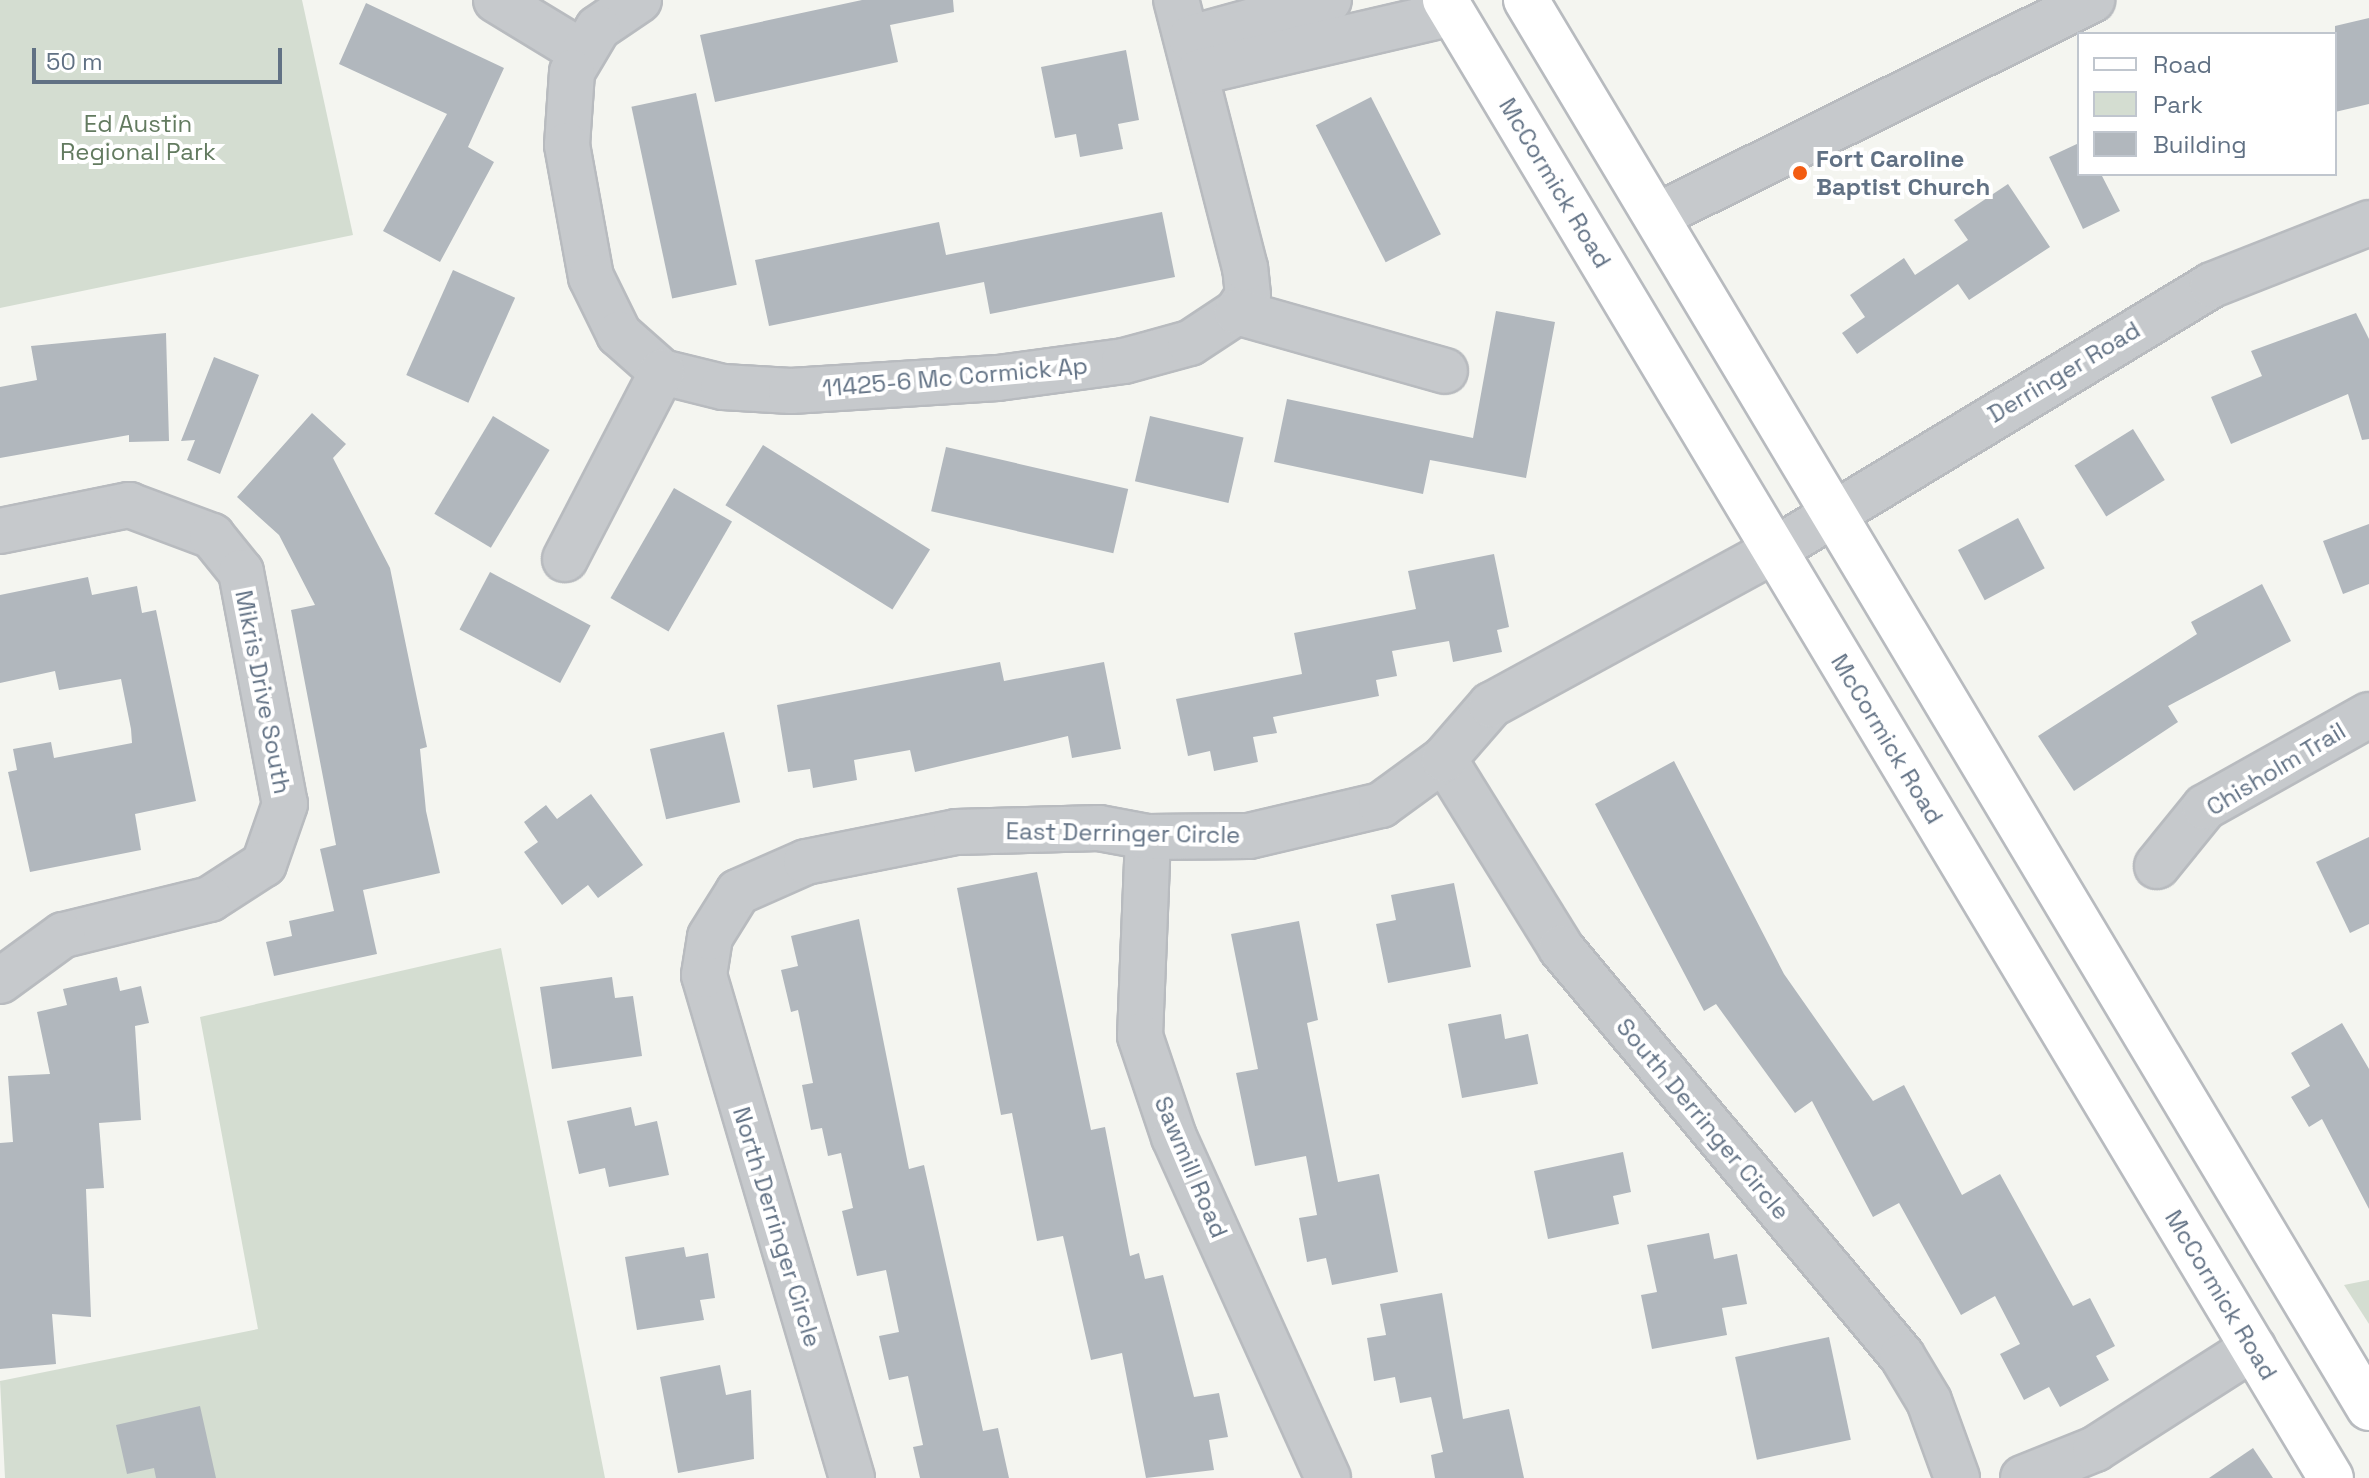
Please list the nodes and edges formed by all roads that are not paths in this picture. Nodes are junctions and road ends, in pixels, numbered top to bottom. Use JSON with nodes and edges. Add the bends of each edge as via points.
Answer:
{"nodes":[{"id":1,"x":496,"y":0,"type":"edge"},
{"id":2,"x":639,"y":0,"type":"edge"},
{"id":3,"x":1329,"y":0,"type":"edge"},
{"id":4,"x":1526,"y":0,"type":"edge"},
{"id":5,"x":2092,"y":0,"type":"edge"},
{"id":6,"x":1448,"y":6,"type":"edge"},
{"id":7,"x":1189,"y":37,"type":"edge"},
{"id":8,"x":580,"y":51,"type":"junction"},
{"id":9,"x":1657,"y":216,"type":"junction"},
{"id":10,"x":2369,"y":223,"type":"edge"},
{"id":11,"x":1237,"y":312,"type":"junction"},
{"id":12,"x":1445,"y":371,"type":"dead end"},
{"id":13,"x":662,"y":372,"type":"junction"},
{"id":14,"x":1835,"y":513,"type":"junction"},
{"id":15,"x":0,"y":531,"type":"edge"},
{"id":16,"x":1773,"y":551,"type":"junction"},
{"id":17,"x":565,"y":559,"type":"dead end"},
{"id":18,"x":1683,"y":601,"type":"joint"},
{"id":19,"x":2369,"y":715,"type":"edge"},
{"id":20,"x":1444,"y":759,"type":"junction"},
{"id":21,"x":1148,"y":837,"type":"junction"},
{"id":22,"x":2157,"y":866,"type":"dead end"},
{"id":23,"x":704,"y":975,"type":"joint"},
{"id":24,"x":0,"y":981,"type":"edge"},
{"id":25,"x":2253,"y":1348,"type":"junction"},
{"id":26,"x":2369,"y":1408,"type":"edge"},
{"id":27,"x":852,"y":1478,"type":"edge"},
{"id":28,"x":1328,"y":1478,"type":"edge"},
{"id":29,"x":1957,"y":1478,"type":"edge"},
{"id":30,"x":2023,"y":1478,"type":"edge"},
{"id":31,"x":2331,"y":1478,"type":"edge"}],
"edges":[{"from":1,"to":8,"type":"street"},
{"from":2,"to":8,"type":"street","via":[[598,28]]},
{"from":3,"to":7,"type":"street"},
{"from":4,"to":9,"type":"main road"},
{"from":5,"to":9,"type":"street"},
{"from":6,"to":7,"type":"street"},
{"from":6,"to":16,"type":"main road","name":"McCormick Road"},
{"from":7,"to":11,"type":"street","via":[[1245,268],[1248,295]]},
{"from":8,"to":13,"type":"street","via":[[567,145],[591,277],[619,334]]},
{"from":9,"to":14,"type":"main road"},
{"from":10,"to":14,"type":"street","name":"Derringer Road","via":[[2212,285]]},
{"from":11,"to":12,"type":"street","via":[[1319,330]]},
{"from":11,"to":13,"type":"street","name":"11425-6 Mc Cormick Ap","via":[[1190,343],[998,378],[791,391],[723,387]]},
{"from":13,"to":17,"type":"street"},
{"from":14,"to":16,"type":"street","name":"Derringer Road"},
{"from":14,"to":26,"type":"main road"},
{"from":15,"to":24,"type":"street","name":"Mikris Drive South","via":[[129,505],[212,536],[241,572],[285,804],[264,864],[210,899],[63,935]]},
{"from":16,"to":18,"type":"street","name":"Derringer Road"},
{"from":16,"to":25,"type":"main road","name":"McCormick Road"},
{"from":18,"to":20,"type":"street","name":"East Derringer Circle","via":[[1491,705]]},
{"from":19,"to":22,"type":"street","name":"Chisholm Trail","via":[[2205,807]]},
{"from":20,"to":21,"type":"street","name":"East Derringer Circle","via":[[1381,805],[1337,820],[1249,836]]},
{"from":20,"to":29,"type":"street","name":"South Derringer Circle","via":[[1561,948],[1902,1356],[1935,1415]]},
{"from":21,"to":23,"type":"street","name":"East Derringer Circle","via":[[1099,828],[956,832],[806,862],[738,892],[710,937]]},
{"from":21,"to":28,"type":"street","name":"Sawmill Road","via":[[1140,1036],[1174,1137]]},
{"from":23,"to":27,"type":"street","name":"North Derringer Circle"},
{"from":25,"to":30,"type":"street","via":[[2095,1449]]},
{"from":25,"to":31,"type":"main road","name":"McCormick Road"}]}
